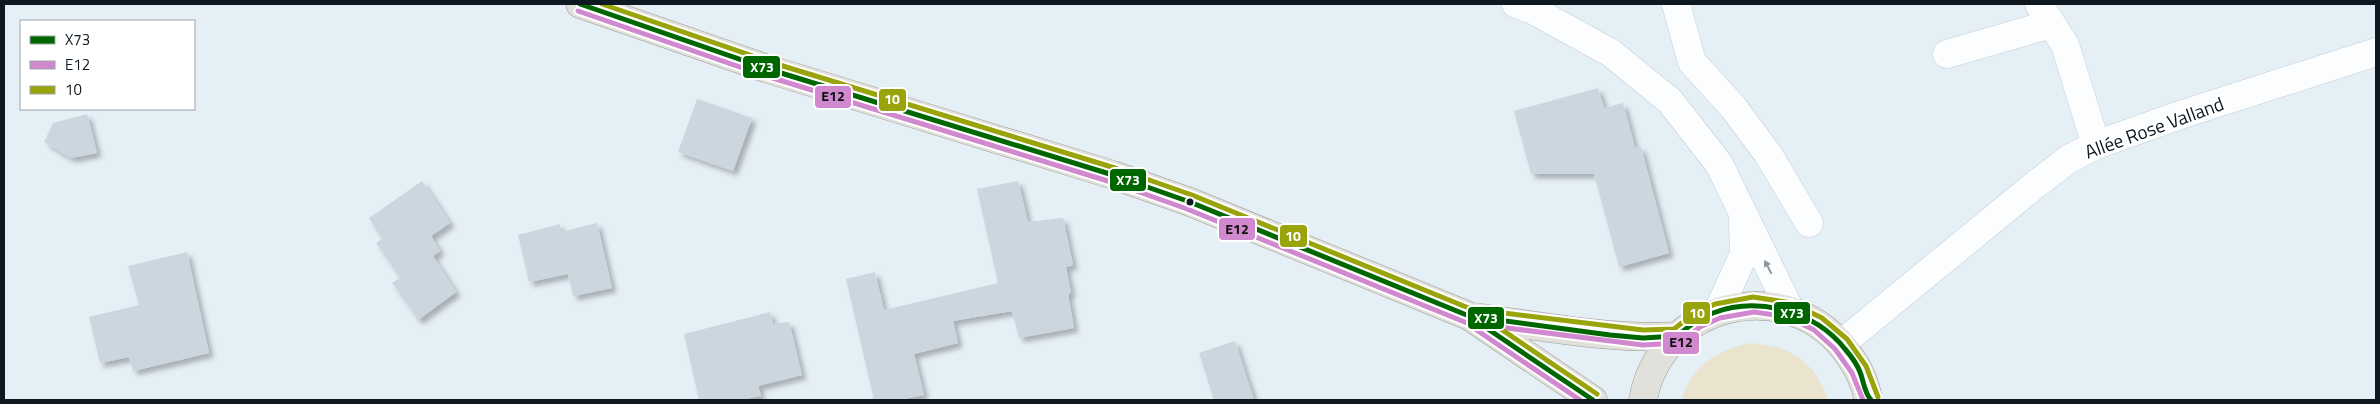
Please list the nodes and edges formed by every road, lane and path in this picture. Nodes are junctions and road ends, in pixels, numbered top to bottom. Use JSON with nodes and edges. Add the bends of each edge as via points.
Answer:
{"nodes":[{"id":1,"x":580,"y":4,"type":"edge"},
{"id":2,"x":1516,"y":4,"type":"edge"},
{"id":3,"x":1676,"y":4,"type":"edge"},
{"id":4,"x":2045,"y":14,"type":"edge"},
{"id":5,"x":2376,"y":52,"type":"edge"},
{"id":6,"x":1947,"y":54,"type":"dead end"},
{"id":7,"x":2096,"y":145,"type":"junction"},
{"id":8,"x":1742,"y":214,"type":"junction"},
{"id":9,"x":1809,"y":223,"type":"dead end"},
{"id":10,"x":1790,"y":310,"type":"junction"},
{"id":11,"x":1718,"y":311,"type":"junction"},
{"id":12,"x":1469,"y":316,"type":"junction"},
{"id":13,"x":1676,"y":336,"type":"junction"},
{"id":14,"x":1841,"y":344,"type":"junction"},
{"id":15,"x":1869,"y":399,"type":"edge"},
{"id":16,"x":1593,"y":400,"type":"edge"},
{"id":17,"x":1643,"y":400,"type":"edge"}],
"edges":[{"from":1,"to":12,"type":"main road","via":[[768,69],[1122,178],[1190,202]]},
{"from":2,"to":8,"type":"street","via":[[1611,53],[1670,101],[1719,164]]},
{"from":3,"to":9,"type":"street","via":[[1692,62],[1733,107],[1768,154]]},
{"from":4,"to":6,"type":"street"},
{"from":4,"to":7,"type":"street","via":[[2065,45]]},
{"from":5,"to":7,"type":"street","name":"Allée Rose Valland"},
{"from":7,"to":14,"type":"street","name":"Allée Rose Valland","via":[[2069,159],[2036,184]]},
{"from":10,"to":8,"type":"street","one_way":true},
{"from":8,"to":11,"type":"street","via":[[1744,254]]},
{"from":10,"to":11,"type":"main road","via":[[1754,304]]},
{"from":10,"to":14,"type":"main road","via":[[1818,324]]},
{"from":11,"to":13,"type":"main road","via":[[1696,321]]},
{"from":12,"to":13,"type":"main road","via":[[1610,335]]},
{"from":12,"to":16,"type":"main road"},
{"from":13,"to":17,"type":"main road","via":[[1658,358],[1646,384]]},
{"from":14,"to":15,"type":"main road","via":[[1859,369]]}]}
